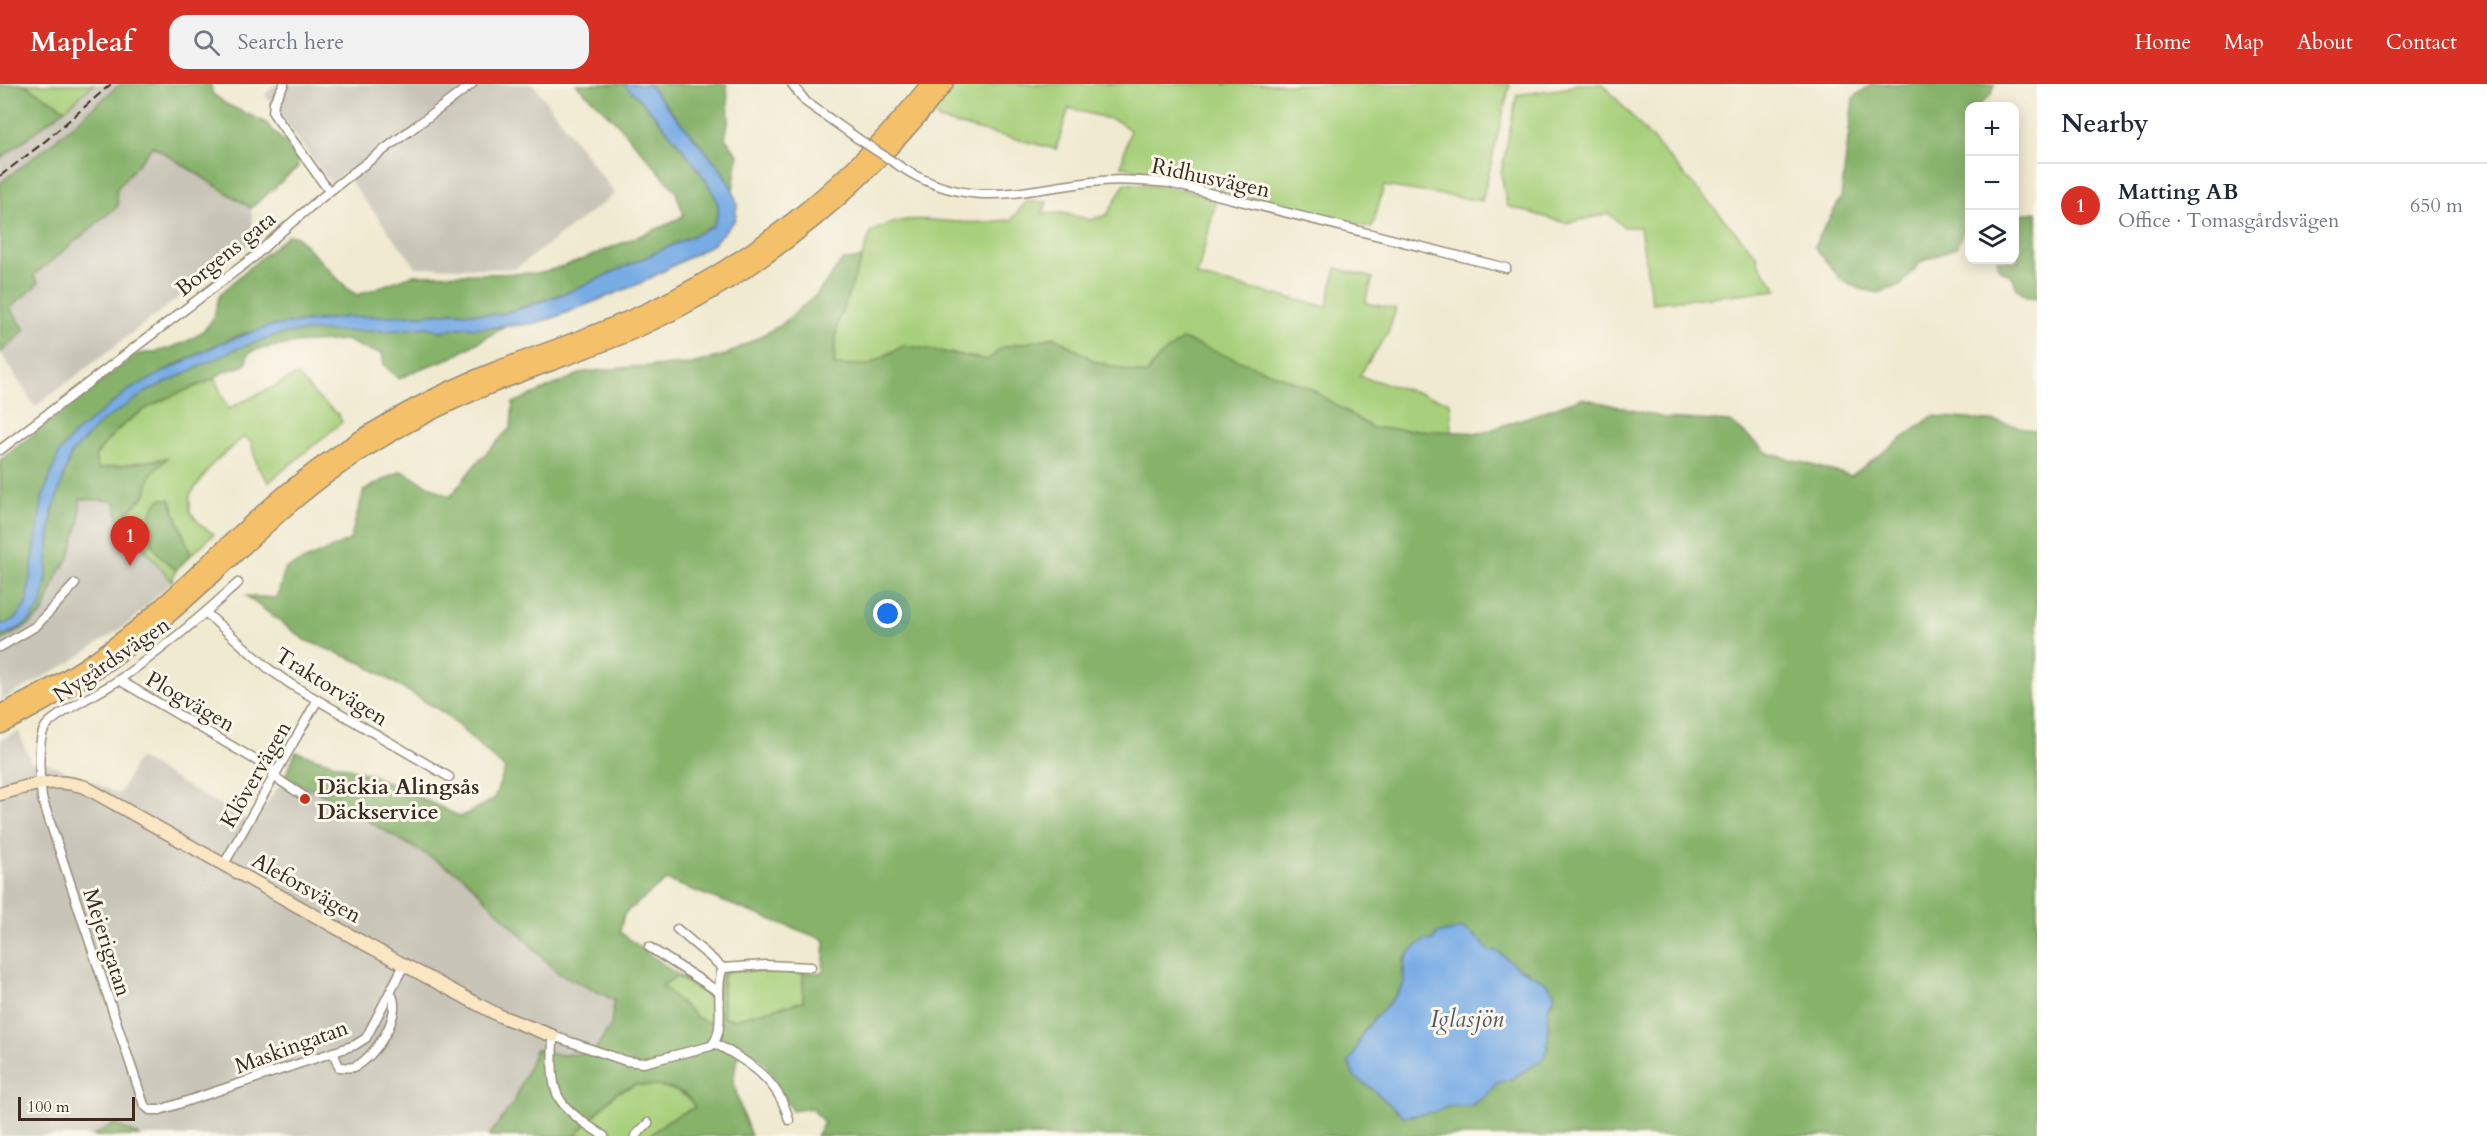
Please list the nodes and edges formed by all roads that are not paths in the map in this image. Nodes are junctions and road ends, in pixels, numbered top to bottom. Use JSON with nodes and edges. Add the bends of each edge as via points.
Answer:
{"nodes":[{"id":1,"x":285,"y":84,"type":"edge"},
{"id":2,"x":472,"y":84,"type":"edge"},
{"id":3,"x":792,"y":84,"type":"edge"},
{"id":4,"x":929,"y":84,"type":"edge"},
{"id":5,"x":945,"y":84,"type":"edge"},
{"id":6,"x":329,"y":191,"type":"junction"},
{"id":7,"x":1506,"y":268,"type":"dead end"},
{"id":8,"x":0,"y":450,"type":"edge"},
{"id":9,"x":238,"y":583,"type":"dead end"},
{"id":10,"x":75,"y":584,"type":"dead end"},
{"id":11,"x":206,"y":613,"type":"junction"},
{"id":12,"x":0,"y":646,"type":"edge"},
{"id":13,"x":118,"y":680,"type":"junction"},
{"id":14,"x":317,"y":701,"type":"junction"},
{"id":15,"x":0,"y":713,"type":"edge"},
{"id":16,"x":0,"y":726,"type":"edge"},
{"id":17,"x":275,"y":774,"type":"junction"},
{"id":18,"x":448,"y":777,"type":"dead end"},
{"id":19,"x":41,"y":782,"type":"junction"},
{"id":20,"x":0,"y":794,"type":"edge"},
{"id":21,"x":305,"y":797,"type":"dead end"},
{"id":22,"x":224,"y":864,"type":"junction"},
{"id":23,"x":677,"y":929,"type":"dead end"},
{"id":24,"x":649,"y":947,"type":"dead end"},
{"id":25,"x":404,"y":965,"type":"junction"},
{"id":26,"x":811,"y":967,"type":"dead end"},
{"id":27,"x":723,"y":968,"type":"junction"},
{"id":28,"x":390,"y":992,"type":"junction"},
{"id":29,"x":719,"y":992,"type":"junction"},
{"id":30,"x":552,"y":1036,"type":"junction"},
{"id":31,"x":714,"y":1043,"type":"junction"},
{"id":32,"x":333,"y":1052,"type":"junction"},
{"id":33,"x":150,"y":1110,"type":"joint"},
{"id":34,"x":789,"y":1120,"type":"dead end"},
{"id":35,"x":648,"y":1123,"type":"dead end"},
{"id":36,"x":604,"y":1136,"type":"edge"},
{"id":37,"x":635,"y":1136,"type":"edge"}],
"edges":[{"from":1,"to":6,"type":"street","via":[[274,102],[273,112]]},
{"from":2,"to":6,"type":"street","name":"Borgens gata"},
{"from":3,"to":7,"type":"street","name":"Ridhusvägen","bridge":true,"via":[[806,102],[857,138],[901,167],[954,191],[1017,194],[1101,181],[1169,183]]},
{"from":4,"to":15,"type":"highway","via":[[834,187],[746,256],[651,309],[453,387],[392,419],[288,491],[119,641],[67,676]]},
{"from":5,"to":16,"type":"highway","via":[[858,182],[760,261],[652,322],[448,404],[397,431],[299,497],[123,652]]},
{"from":6,"to":8,"type":"street","name":"Borgens gata","via":[[255,256]]},
{"from":9,"to":11,"type":"street","name":"Nygårdsvägen"},
{"from":10,"to":12,"type":"street","via":[[36,626]]},
{"from":11,"to":13,"type":"street","name":"Nygårdsvägen"},
{"from":11,"to":14,"type":"street","name":"Traktorvägen","via":[[269,669]]},
{"from":13,"to":17,"type":"street","name":"Plogvägen"},
{"from":13,"to":19,"type":"street","name":"Nygårdsvägen","via":[[46,726],[42,734]]},
{"from":14,"to":17,"type":"street","name":"Klövervägen"},
{"from":14,"to":18,"type":"street","name":"Traktorvägen"},
{"from":17,"to":21,"type":"street","name":"Plogvägen"},
{"from":17,"to":22,"type":"street","name":"Klövervägen"},
{"from":19,"to":20,"type":"street","name":"Aleforsvägen"},
{"from":19,"to":22,"type":"street","name":"Aleforsvägen","via":[[70,782],[85,787]]},
{"from":19,"to":33,"type":"street","name":"Mejerigatan","via":[[42,798],[104,990],[140,1098]]},
{"from":22,"to":25,"type":"street","name":"Aleforsvägen"},
{"from":23,"to":27,"type":"street"},
{"from":24,"to":29,"type":"street"},
{"from":25,"to":28,"type":"street","name":"Maskingatan"},
{"from":25,"to":30,"type":"street","name":"Aleforsvägen","via":[[500,1016]]},
{"from":26,"to":27,"type":"street"},
{"from":27,"to":29,"type":"street"},
{"from":28,"to":32,"type":"street","name":"Maskingatan","via":[[366,1038]]},
{"from":28,"to":32,"type":"street","via":[[396,1004],[394,1017],[368,1054],[348,1068],[339,1067]]},
{"from":29,"to":31,"type":"street"},
{"from":30,"to":31,"type":"street","name":"Aleforsvägen","via":[[643,1063],[704,1049]]},
{"from":30,"to":36,"type":"street","via":[[555,1083],[561,1100]]},
{"from":31,"to":34,"type":"street","via":[[765,1075],[781,1096]]},
{"from":32,"to":33,"type":"street","name":"Maskingatan","via":[[160,1110]]},
{"from":35,"to":37,"type":"street"}]}
